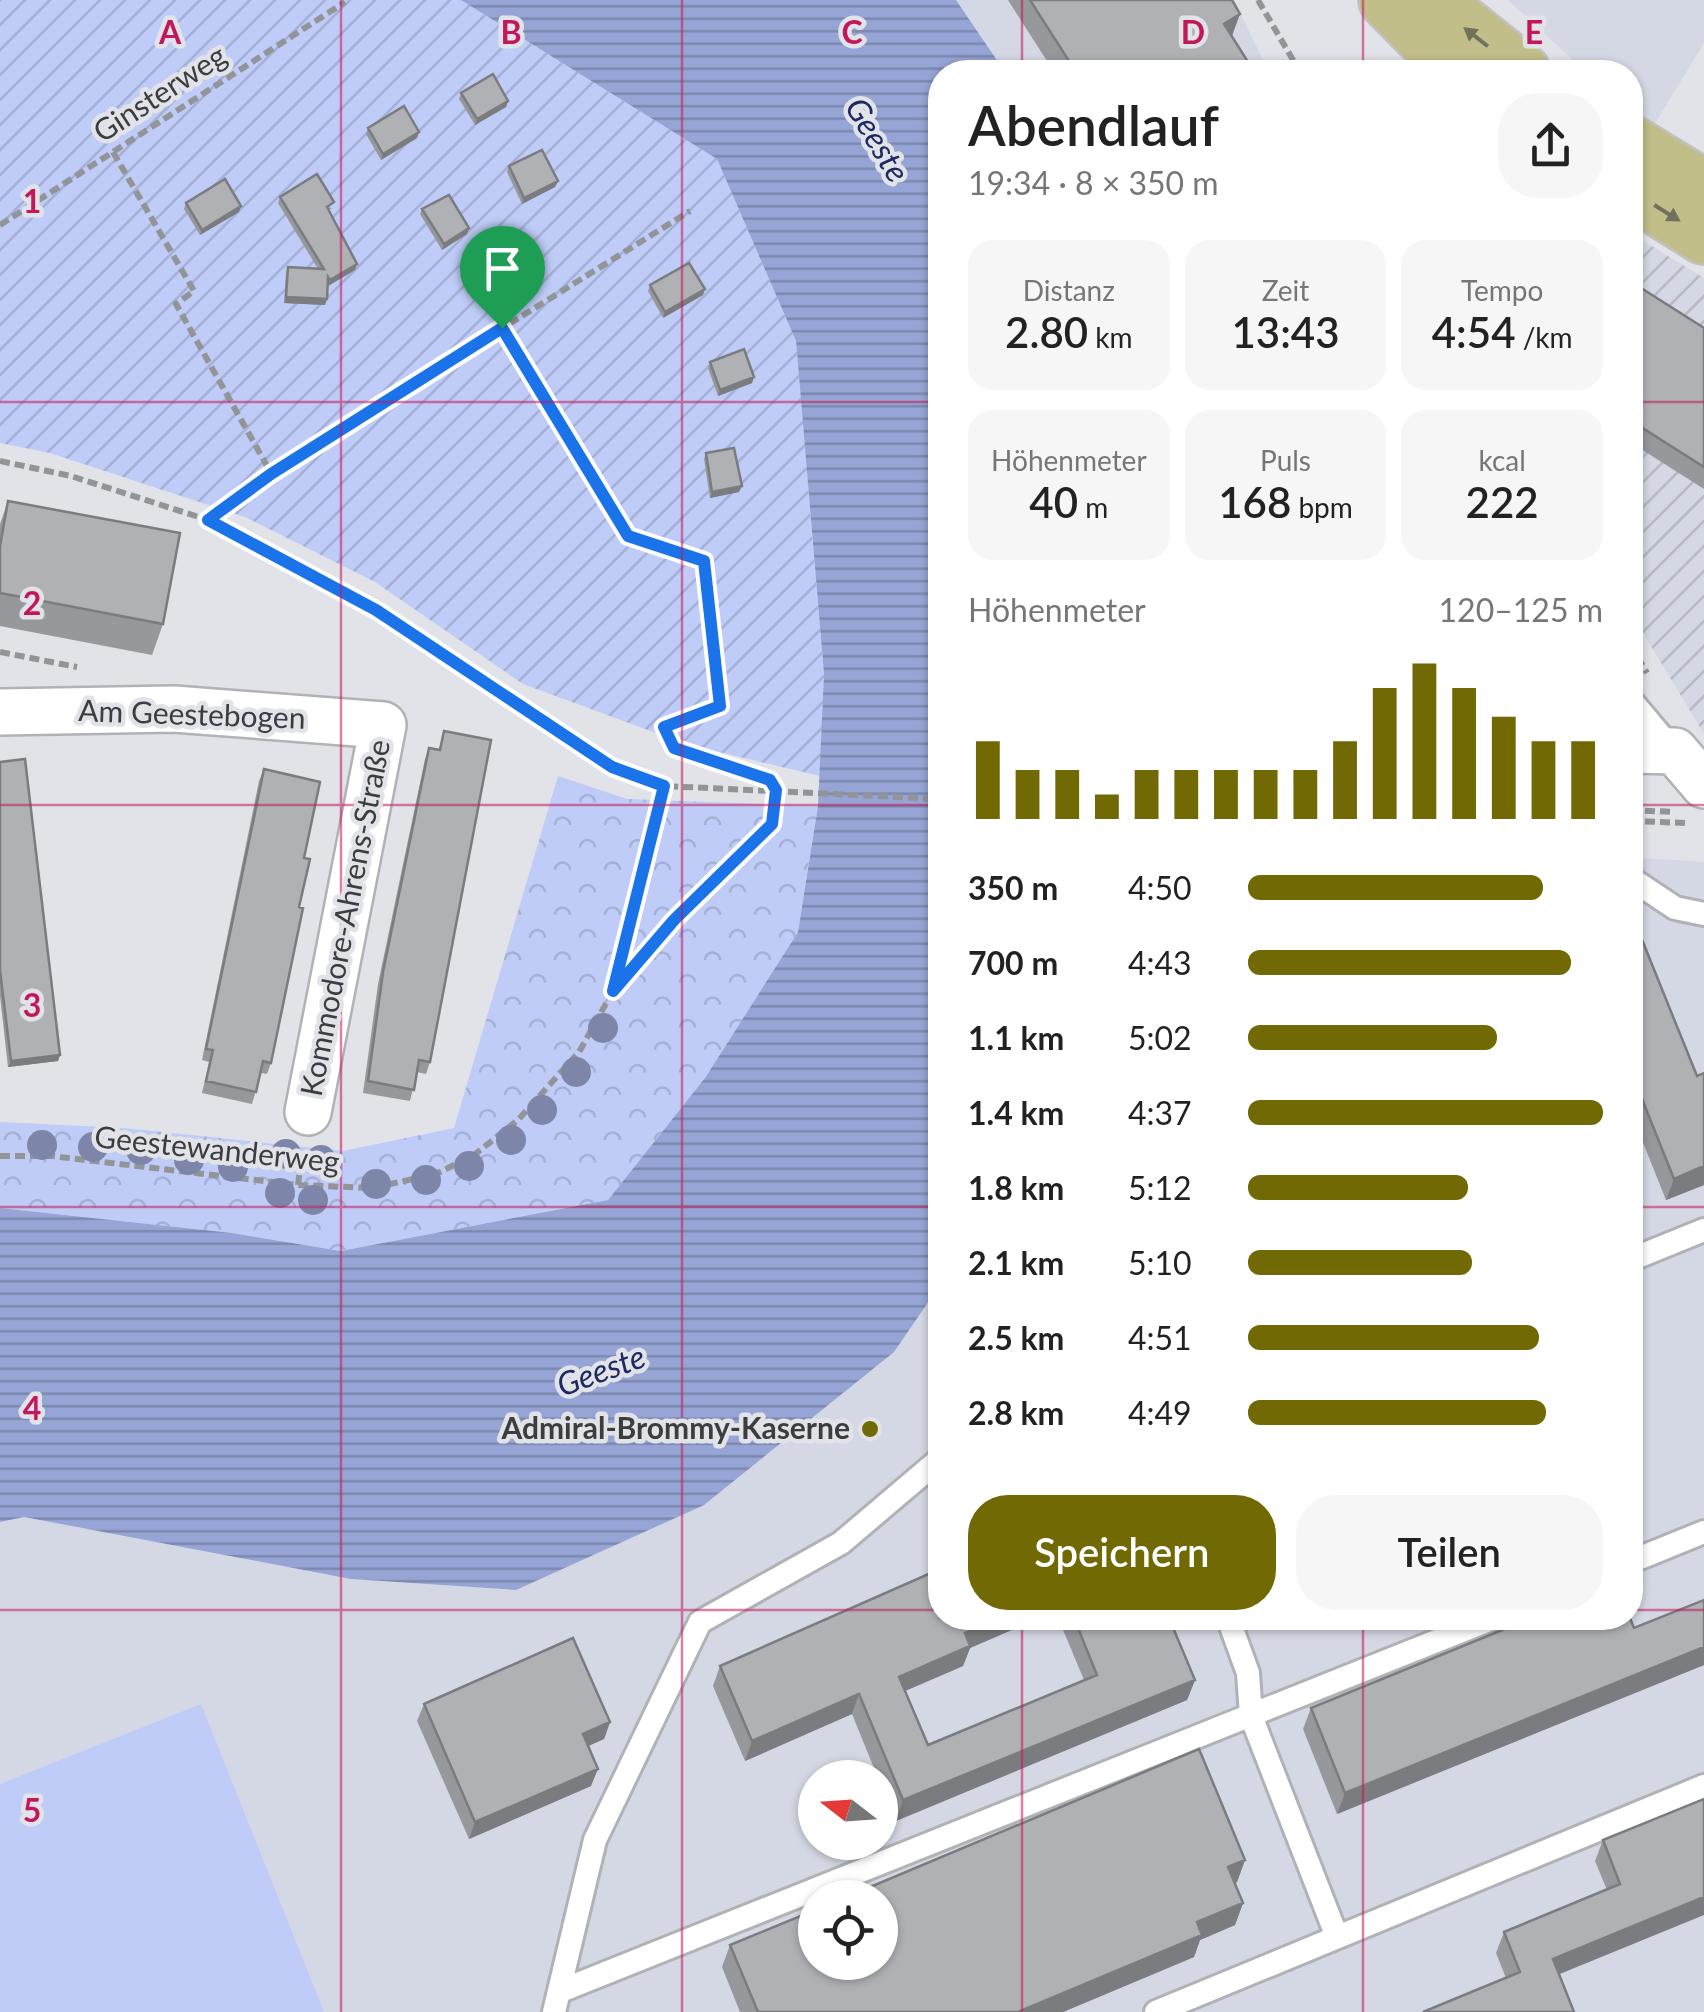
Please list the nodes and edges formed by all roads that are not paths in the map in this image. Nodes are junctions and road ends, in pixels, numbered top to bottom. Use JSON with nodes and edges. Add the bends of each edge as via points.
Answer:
{"nodes":[{"id":1,"x":1387,"y":0,"type":"edge"},
{"id":2,"x":1432,"y":0,"type":"edge"},
{"id":3,"x":1446,"y":60,"type":"edge"},
{"id":4,"x":1507,"y":60,"type":"edge"},
{"id":5,"x":1643,"y":151,"type":"edge"},
{"id":6,"x":1704,"y":188,"type":"edge"},
{"id":7,"x":1643,"y":198,"type":"edge"},
{"id":8,"x":1704,"y":236,"type":"edge"},
{"id":9,"x":0,"y":712,"type":"edge"},
{"id":10,"x":1643,"y":714,"type":"edge"},
{"id":11,"x":383,"y":724,"type":"joint"},
{"id":12,"x":1643,"y":750,"type":"edge"},
{"id":13,"x":1674,"y":751,"type":"junction"},
{"id":14,"x":1704,"y":784,"type":"edge"},
{"id":15,"x":1643,"y":887,"type":"edge"},
{"id":16,"x":1704,"y":914,"type":"edge"},
{"id":17,"x":308,"y":1112,"type":"dead end"},
{"id":18,"x":1704,"y":1230,"type":"edge"},
{"id":19,"x":1643,"y":1255,"type":"edge"},
{"id":20,"x":928,"y":1469,"type":"edge"},
{"id":21,"x":1704,"y":1532,"type":"edge"},
{"id":22,"x":1643,"y":1557,"type":"edge"},
{"id":23,"x":1232,"y":1630,"type":"edge"},
{"id":24,"x":1464,"y":1630,"type":"edge"},
{"id":25,"x":1251,"y":1716,"type":"junction"},
{"id":26,"x":1704,"y":1786,"type":"edge"},
{"id":27,"x":1336,"y":1937,"type":"junction"},
{"id":28,"x":559,"y":2001,"type":"edge"},
{"id":29,"x":1156,"y":2012,"type":"edge"}],
"edges":[{"from":1,"to":3,"type":"main road"},
{"from":4,"to":2,"type":"main road","one_way":true},
{"from":5,"to":6,"type":"main road"},
{"from":7,"to":8,"type":"main road","one_way":true},
{"from":9,"to":11,"type":"street","name":"Am Geestebogen","via":[[174,709]]},
{"from":10,"to":13,"type":"lane"},
{"from":11,"to":17,"type":"street","name":"Kommodore-Ahrens-Straße"},
{"from":12,"to":13,"type":"street"},
{"from":13,"to":14,"type":"street"},
{"from":15,"to":16,"type":"lane","via":[[1675,908]]},
{"from":18,"to":19,"type":"lane"},
{"from":20,"to":28,"type":"lane","via":[[840,1543],[700,1622],[595,1840]]},
{"from":21,"to":22,"type":"lane"},
{"from":23,"to":25,"type":"lane","via":[[1248,1673]]},
{"from":24,"to":25,"type":"lane"},
{"from":25,"to":27,"type":"lane"},
{"from":25,"to":28,"type":"lane"},
{"from":26,"to":27,"type":"lane"},
{"from":27,"to":29,"type":"lane"}]}
